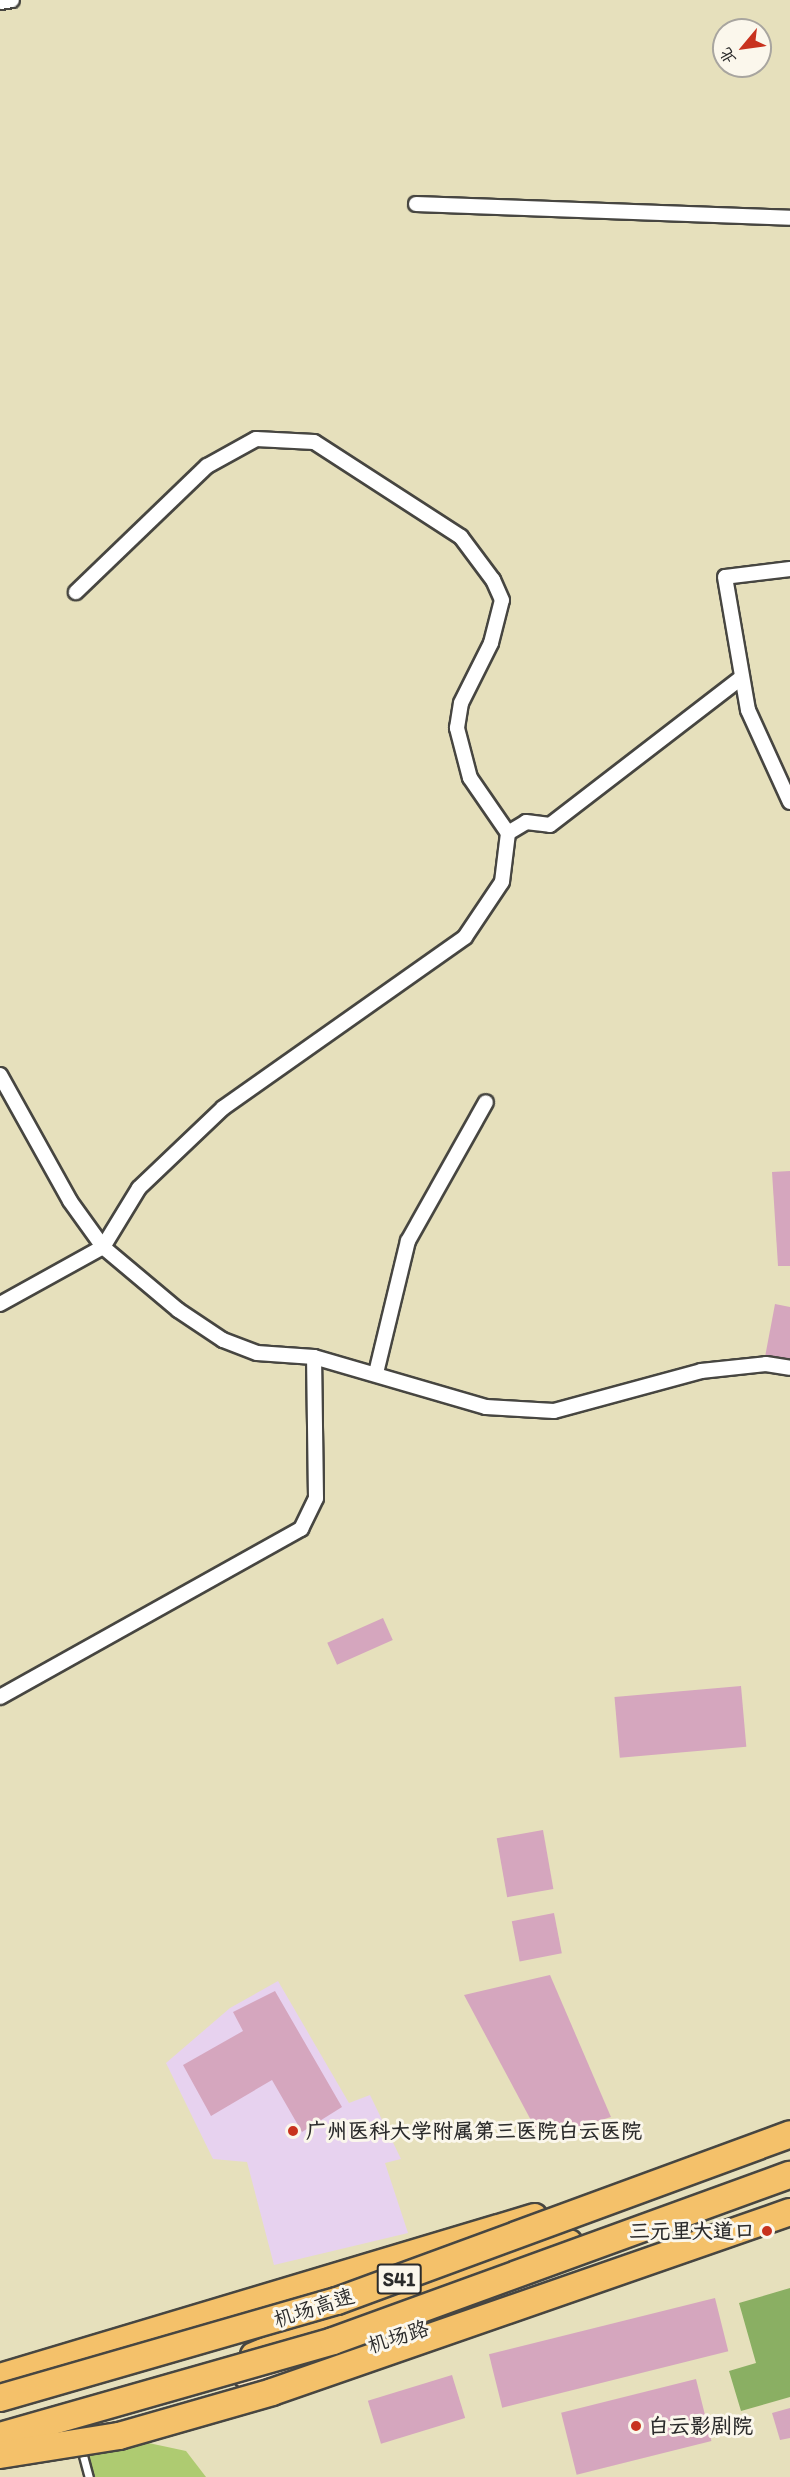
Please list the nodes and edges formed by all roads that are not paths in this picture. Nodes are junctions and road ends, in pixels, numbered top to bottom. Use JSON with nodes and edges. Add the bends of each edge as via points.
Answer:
{"nodes":[{"id":1,"x":12,"y":0,"type":"edge"},
{"id":2,"x":0,"y":2,"type":"edge"},
{"id":3,"x":416,"y":204,"type":"dead end"},
{"id":4,"x":790,"y":218,"type":"edge"},
{"id":5,"x":790,"y":569,"type":"edge"},
{"id":6,"x":76,"y":592,"type":"dead end"},
{"id":7,"x":742,"y":677,"type":"junction"},
{"id":8,"x":790,"y":802,"type":"edge"},
{"id":9,"x":508,"y":833,"type":"junction"},
{"id":10,"x":0,"y":1075,"type":"edge"},
{"id":11,"x":486,"y":1102,"type":"dead end"},
{"id":12,"x":104,"y":1248,"type":"junction"},
{"id":13,"x":0,"y":1304,"type":"edge"},
{"id":14,"x":314,"y":1357,"type":"junction"},
{"id":15,"x":790,"y":1368,"type":"edge"},
{"id":16,"x":376,"y":1373,"type":"junction"},
{"id":17,"x":0,"y":1696,"type":"edge"},
{"id":18,"x":790,"y":2134,"type":"edge"},
{"id":19,"x":790,"y":2140,"type":"edge"},
{"id":20,"x":790,"y":2174,"type":"edge"},
{"id":21,"x":790,"y":2203,"type":"edge"},
{"id":22,"x":790,"y":2212,"type":"edge"},
{"id":23,"x":0,"y":2376,"type":"edge"},
{"id":24,"x":0,"y":2398,"type":"edge"},
{"id":25,"x":155,"y":2400,"type":"junction"},
{"id":26,"x":74,"y":2427,"type":"junction"},
{"id":27,"x":0,"y":2436,"type":"edge"},
{"id":28,"x":0,"y":2449,"type":"edge"},
{"id":29,"x":0,"y":2455,"type":"edge"},
{"id":30,"x":89,"y":2477,"type":"edge"}],
"edges":[{"from":1,"to":2,"type":"street"},
{"from":3,"to":4,"type":"street"},
{"from":5,"to":7,"type":"street","via":[[725,577]]},
{"from":6,"to":9,"type":"street","via":[[207,466],[256,439],[314,442],[461,537],[493,580],[502,600],[491,643],[461,703],[457,728],[471,778]]},
{"from":7,"to":8,"type":"street","via":[[748,710]]},
{"from":7,"to":9,"type":"street","via":[[550,825],[526,822]]},
{"from":9,"to":12,"type":"street","via":[[502,882],[465,937],[224,1108],[139,1188]]},
{"from":10,"to":12,"type":"street","via":[[70,1201]]},
{"from":11,"to":16,"type":"street","via":[[408,1241]]},
{"from":12,"to":13,"type":"street"},
{"from":12,"to":14,"type":"street","via":[[223,1340],[257,1353]]},
{"from":14,"to":16,"type":"street"},
{"from":14,"to":17,"type":"street","via":[[316,1498],[302,1529]]},
{"from":15,"to":16,"type":"street","via":[[766,1364],[701,1371],[554,1411],[486,1407]]},
{"from":18,"to":24,"type":"highway","name":"机场高速","number":"S41","bridge":true,"via":[[337,2301]]},
{"from":19,"to":23,"type":"highway"},
{"from":20,"to":25,"type":"highway","bridge":true,"via":[[331,2321]]},
{"from":20,"to":27,"type":"highway","name":"机场高速","number":"S41","bridge":true,"via":[[333,2341]]},
{"from":21,"to":25,"type":"main road","name":"机场路","via":[[394,2338]]},
{"from":22,"to":29,"type":"highway","bridge":true,"via":[[263,2395],[94,2442]]},
{"from":25,"to":26,"type":"highway","name":"机场路"},
{"from":26,"to":28,"type":"highway","name":"机场路"},
{"from":26,"to":30,"type":"lane"}]}
